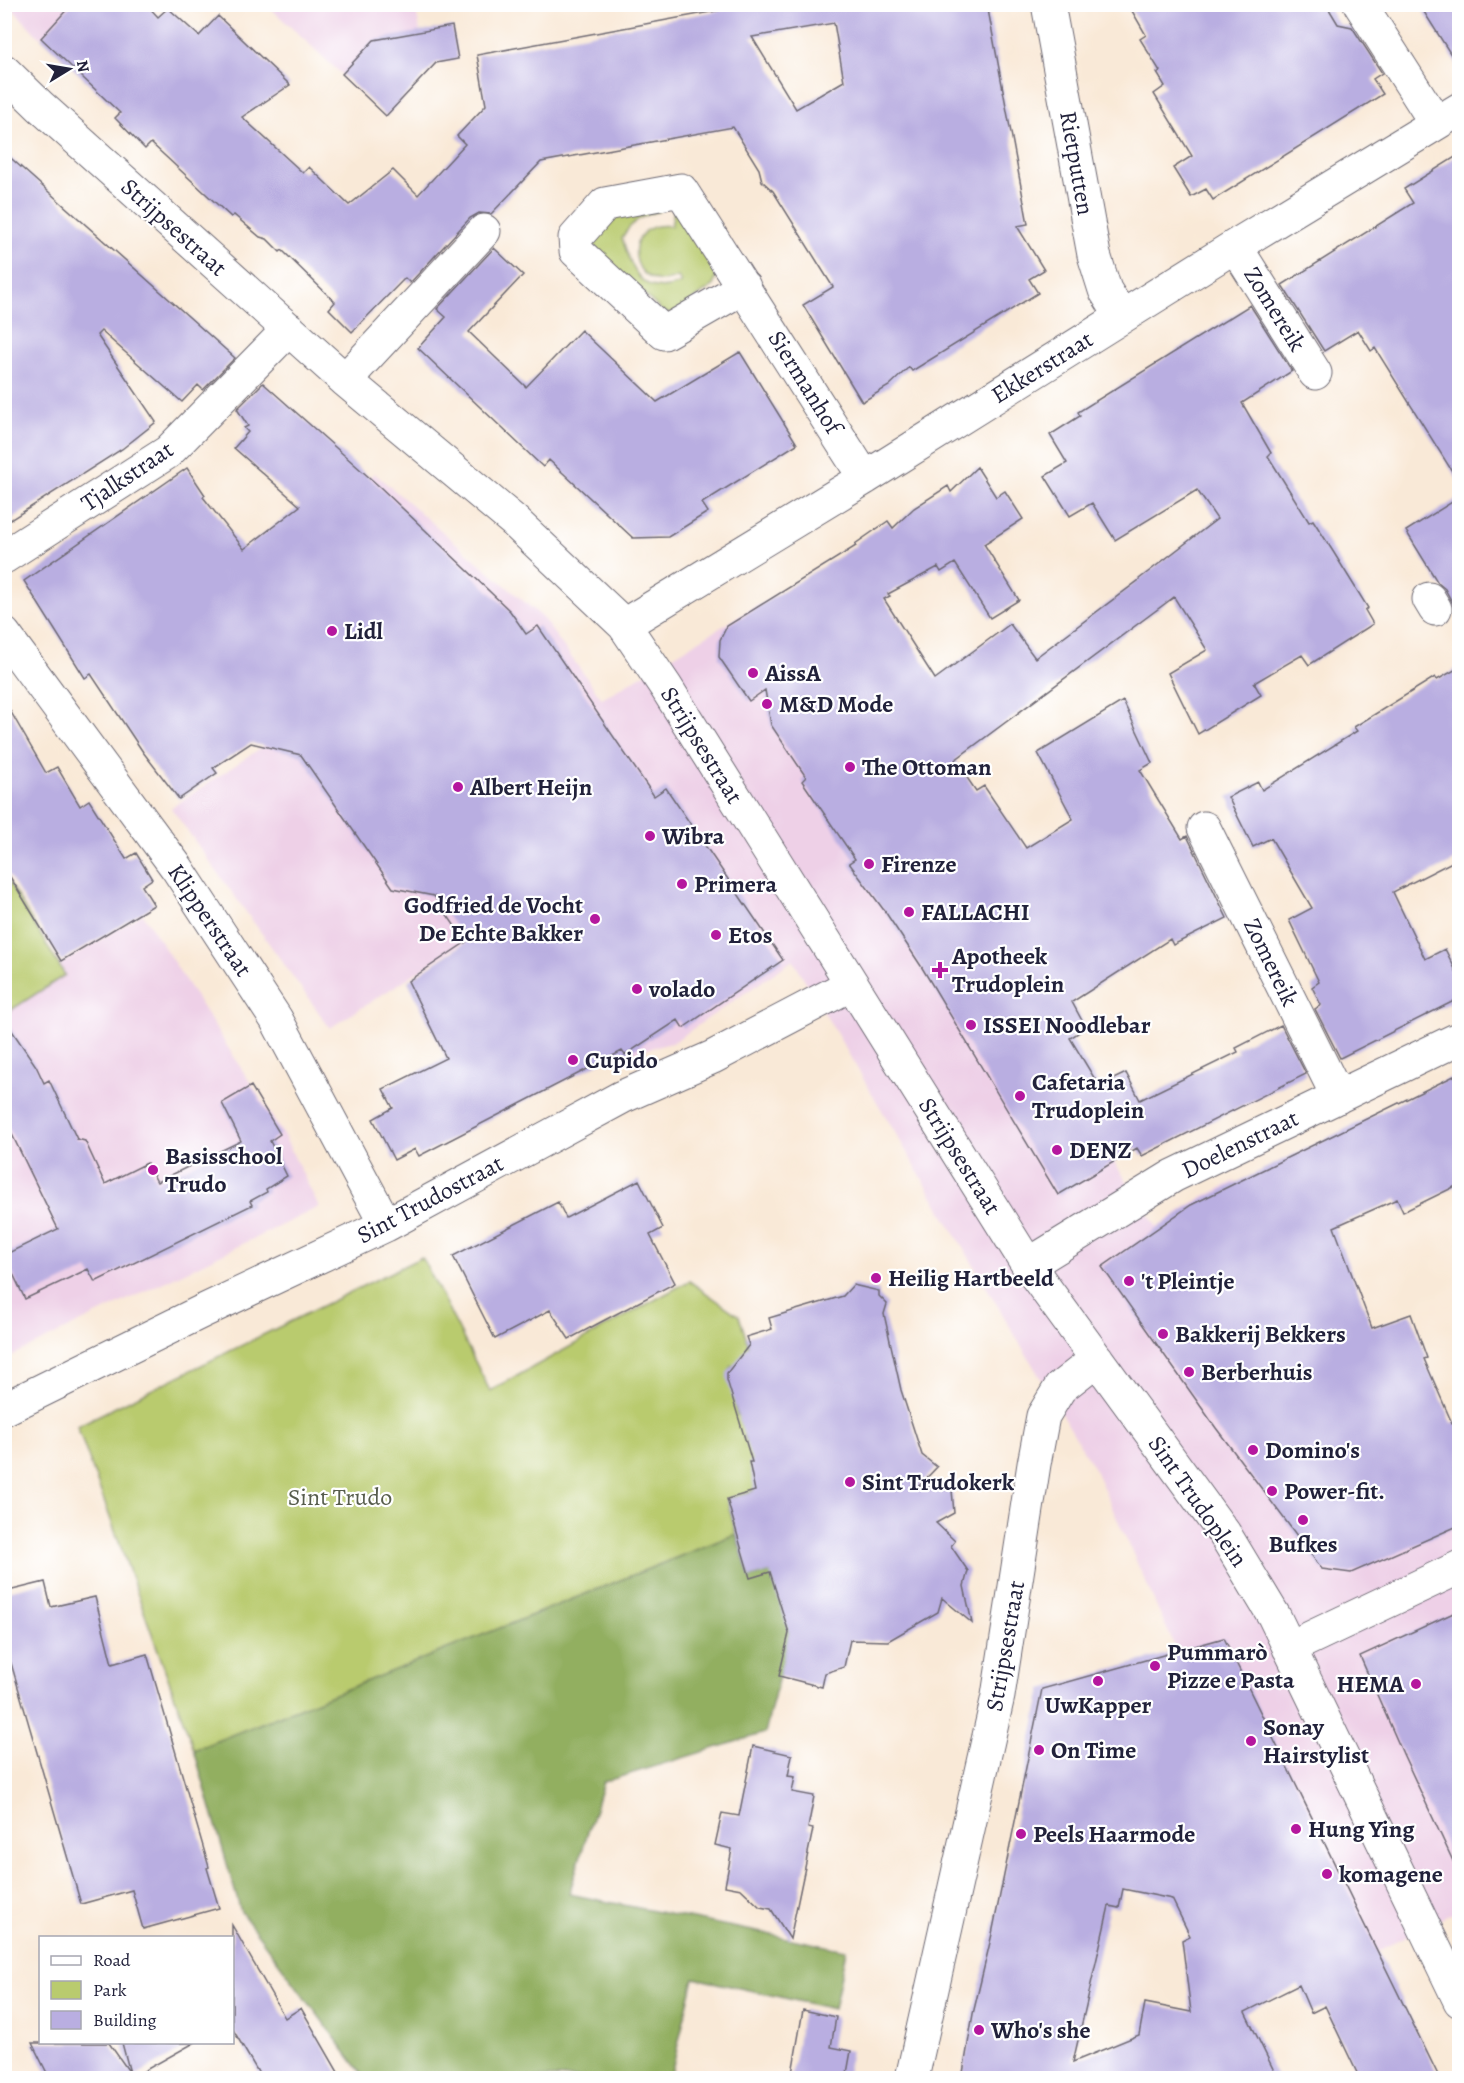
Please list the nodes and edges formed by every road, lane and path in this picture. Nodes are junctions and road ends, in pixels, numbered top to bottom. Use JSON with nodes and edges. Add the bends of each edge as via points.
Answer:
{"nodes":[{"id":1,"x":1048,"y":4,"type":"edge"},
{"id":2,"x":1360,"y":4,"type":"edge"},
{"id":3,"x":4,"y":71,"type":"edge"},
{"id":4,"x":1448,"y":116,"type":"edge"},
{"id":5,"x":484,"y":231,"type":"dead end"},
{"id":6,"x":1234,"y":246,"type":"junction"},
{"id":7,"x":744,"y":287,"type":"junction"},
{"id":8,"x":1122,"y":317,"type":"junction"},
{"id":9,"x":289,"y":329,"type":"junction"},
{"id":10,"x":1315,"y":373,"type":"dead end"},
{"id":11,"x":345,"y":380,"type":"junction"},
{"id":12,"x":865,"y":478,"type":"junction"},
{"id":13,"x":4,"y":557,"type":"edge"},
{"id":14,"x":624,"y":625,"type":"junction"},
{"id":15,"x":4,"y":634,"type":"edge"},
{"id":16,"x":1204,"y":828,"type":"dead end"},
{"id":17,"x":852,"y":984,"type":"junction"},
{"id":18,"x":1460,"y":1038,"type":"edge"},
{"id":19,"x":1338,"y":1097,"type":"junction"},
{"id":20,"x":386,"y":1225,"type":"junction"},
{"id":21,"x":1028,"y":1265,"type":"junction"},
{"id":22,"x":1097,"y":1359,"type":"junction"},
{"id":23,"x":4,"y":1409,"type":"edge"},
{"id":24,"x":1460,"y":1567,"type":"edge"},
{"id":25,"x":1288,"y":1648,"type":"junction"},
{"id":26,"x":1460,"y":2001,"type":"edge"},
{"id":27,"x":912,"y":2079,"type":"edge"}],
"edges":[{"from":1,"to":8,"type":"street","name":"Rietputten","via":[[1094,255],[1105,290]]},
{"from":2,"to":4,"type":"street"},
{"from":3,"to":9,"type":"street","name":"Strijpsestraat"},
{"from":4,"to":6,"type":"street","name":"Ekkerstraat"},
{"from":5,"to":11,"type":"street"},
{"from":6,"to":8,"type":"street","name":"Ekkerstraat"},
{"from":6,"to":10,"type":"street","name":"Zomereik"},
{"from":7,"to":7,"type":"street","name":"Siermanhof","via":[[664,333],[576,251],[575,238],[605,204],[681,190]]},
{"from":7,"to":12,"type":"street","name":"Siermanhof"},
{"from":8,"to":12,"type":"street","name":"Ekkerstraat"},
{"from":9,"to":11,"type":"street","name":"Strijpsestraat"},
{"from":9,"to":13,"type":"street","name":"Tjalkstraat","via":[[168,452]]},
{"from":11,"to":14,"type":"street","name":"Strijpsestraat","via":[[513,520]]},
{"from":12,"to":14,"type":"street","name":"Ekkerstraat"},
{"from":14,"to":17,"type":"street","name":"Strijpsestraat"},
{"from":15,"to":20,"type":"street","name":"Klipperstraat","via":[[177,868],[276,1019]]},
{"from":16,"to":19,"type":"street","name":"Zomereik"},
{"from":17,"to":20,"type":"street","name":"Sint Trudostraat","via":[[713,1057],[622,1097]]},
{"from":17,"to":21,"type":"street","name":"Strijpsestraat"},
{"from":18,"to":19,"type":"street","name":"Doelenstraat"},
{"from":19,"to":21,"type":"street","name":"Doelenstraat","via":[[1173,1176]]},
{"from":20,"to":23,"type":"street","name":"Sint Trudostraat"},
{"from":21,"to":22,"type":"street","name":"Strijpsestraat"},
{"from":22,"to":25,"type":"street","name":"Sint Trudoplein","via":[[1224,1533],[1274,1616]]},
{"from":22,"to":27,"type":"street","name":"Strijpsestraat","via":[[1060,1388],[1043,1416],[998,1696]]},
{"from":24,"to":25,"type":"street"},
{"from":25,"to":26,"type":"street","name":"Sint Trudoplein"}]}
